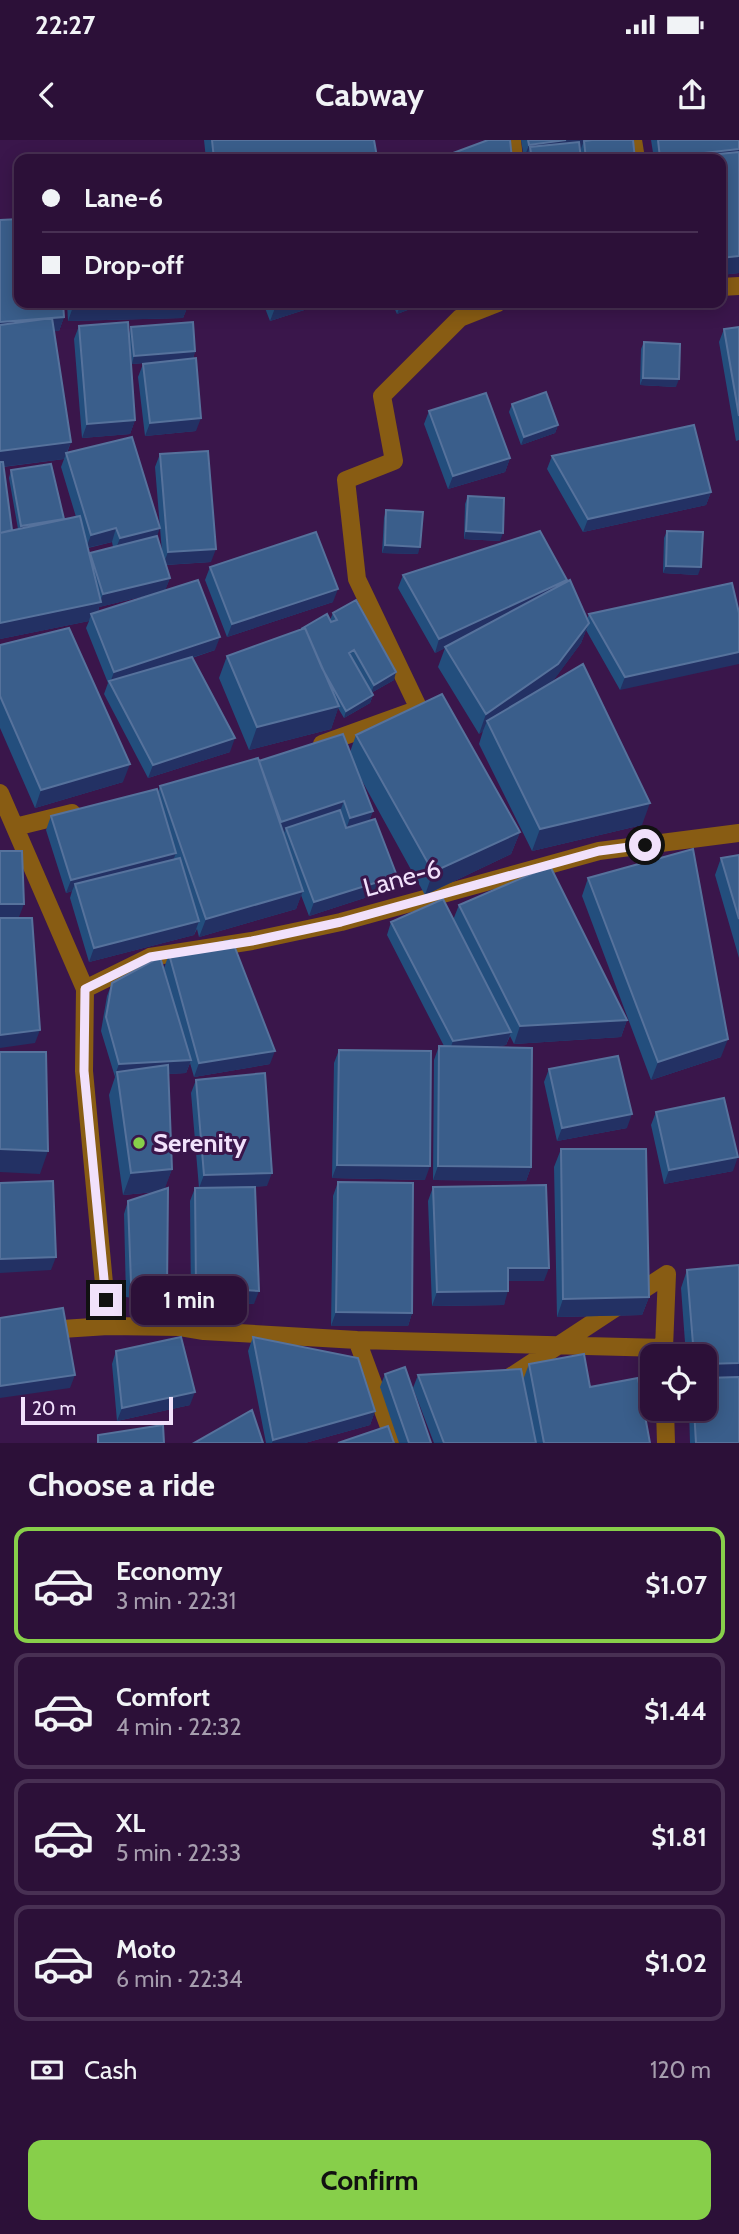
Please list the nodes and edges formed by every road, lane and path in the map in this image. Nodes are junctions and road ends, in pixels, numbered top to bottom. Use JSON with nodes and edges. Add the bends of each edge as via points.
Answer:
{"nodes":[{"id":1,"x":485,"y":308,"type":"edge"},
{"id":2,"x":302,"y":749,"type":"edge"},
{"id":3,"x":0,"y":793,"type":"edge"},
{"id":4,"x":94,"y":807,"type":"edge"},
{"id":5,"x":15,"y":827,"type":"junction"},
{"id":6,"x":739,"y":833,"type":"edge"},
{"id":7,"x":85,"y":989,"type":"junction"},
{"id":8,"x":108,"y":1326,"type":"junction"},
{"id":9,"x":0,"y":1333,"type":"edge"},
{"id":10,"x":357,"y":1340,"type":"junction"},
{"id":11,"x":664,"y":1344,"type":"edge"},
{"id":12,"x":640,"y":1351,"type":"edge"},
{"id":13,"x":487,"y":1392,"type":"edge"},
{"id":14,"x":665,"y":1421,"type":"edge"},
{"id":15,"x":396,"y":1443,"type":"edge"},
{"id":16,"x":666,"y":1443,"type":"edge"}],
"edges":[{"from":1,"to":2,"type":"street","via":[[460,318],[382,396],[394,461],[346,480],[357,579],[419,709]]},
{"from":3,"to":5,"type":"street"},
{"from":4,"to":5,"type":"street"},
{"from":5,"to":7,"type":"street"},
{"from":6,"to":7,"type":"street","name":"Lane-6","via":[[599,851],[341,922],[150,957]]},
{"from":7,"to":8,"type":"street","via":[[84,1071]]},
{"from":8,"to":9,"type":"street"},
{"from":8,"to":10,"type":"street"},
{"from":10,"to":12,"type":"street"},
{"from":10,"to":15,"type":"street"},
{"from":11,"to":13,"type":"street","via":[[667,1274]]},
{"from":14,"to":16,"type":"street"}]}
